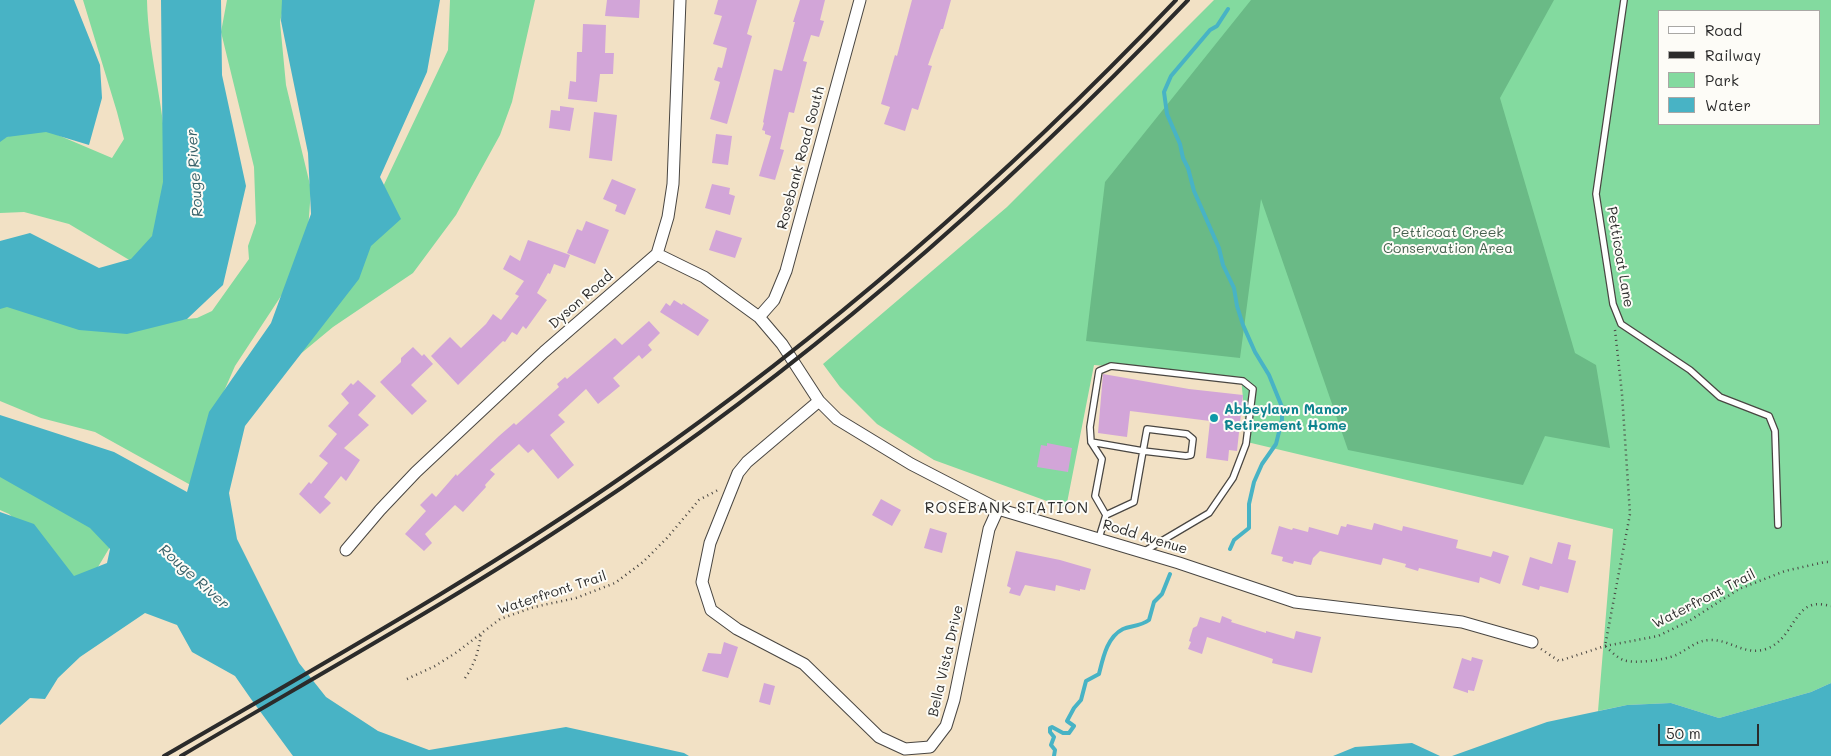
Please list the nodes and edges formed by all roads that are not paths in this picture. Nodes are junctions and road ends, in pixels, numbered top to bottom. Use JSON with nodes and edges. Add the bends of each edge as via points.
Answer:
{"nodes":[{"id":1,"x":680,"y":0,"type":"edge"},
{"id":2,"x":860,"y":0,"type":"edge"},
{"id":3,"x":1624,"y":0,"type":"edge"},
{"id":4,"x":657,"y":254,"type":"junction"},
{"id":5,"x":759,"y":317,"type":"junction"},
{"id":6,"x":818,"y":402,"type":"junction"},
{"id":7,"x":1091,"y":442,"type":"junction"},
{"id":8,"x":1143,"y":451,"type":"junction"},
{"id":9,"x":998,"y":510,"type":"junction"},
{"id":10,"x":1106,"y":516,"type":"junction"},
{"id":11,"x":1778,"y":526,"type":"dead end"},
{"id":12,"x":1099,"y":538,"type":"junction"},
{"id":13,"x":346,"y":550,"type":"dead end"},
{"id":14,"x":1143,"y":552,"type":"junction"},
{"id":15,"x":1532,"y":642,"type":"road end"}],
"edges":[{"from":1,"to":4,"type":"street","via":[[673,184]]},
{"from":2,"to":5,"type":"street","name":"Rosebank Road South","via":[[786,272],[774,300]]},
{"from":3,"to":11,"type":"lane","name":"Petticoat Lane","via":[[1596,194],[1613,304],[1621,324],[1690,370],[1720,397],[1769,416],[1775,430]]},
{"from":4,"to":5,"type":"street","name":"Rodd Avenue","via":[[704,277]]},
{"from":4,"to":13,"type":"street","name":"Dyson Road","via":[[544,352],[416,472]]},
{"from":5,"to":6,"type":"street","name":"Rodd Avenue","via":[[782,344]]},
{"from":6,"to":9,"type":"street","name":"Rodd Avenue","via":[[837,419]]},
{"from":6,"to":9,"type":"street","name":"Bella Vista Drive","via":[[738,473],[710,543],[702,582],[711,610],[737,629],[804,664],[878,737],[905,749],[930,747],[946,726],[990,530]]},
{"from":7,"to":8,"type":"lane"},
{"from":7,"to":10,"type":"lane","via":[[1102,458],[1095,496]]},
{"from":7,"to":14,"type":"lane","via":[[1090,427],[1099,371],[1111,366],[1243,381],[1253,390],[1246,444],[1233,478],[1209,513]]},
{"from":8,"to":8,"type":"lane","via":[[1191,455],[1193,439],[1187,434],[1147,429]]},
{"from":8,"to":10,"type":"lane","via":[[1134,502]]},
{"from":9,"to":12,"type":"street","name":"Rodd Avenue"},
{"from":10,"to":12,"type":"lane"},
{"from":12,"to":14,"type":"street","name":"Rodd Avenue"},
{"from":14,"to":15,"type":"street","name":"Rodd Avenue","via":[[1295,602],[1462,622]]}]}
